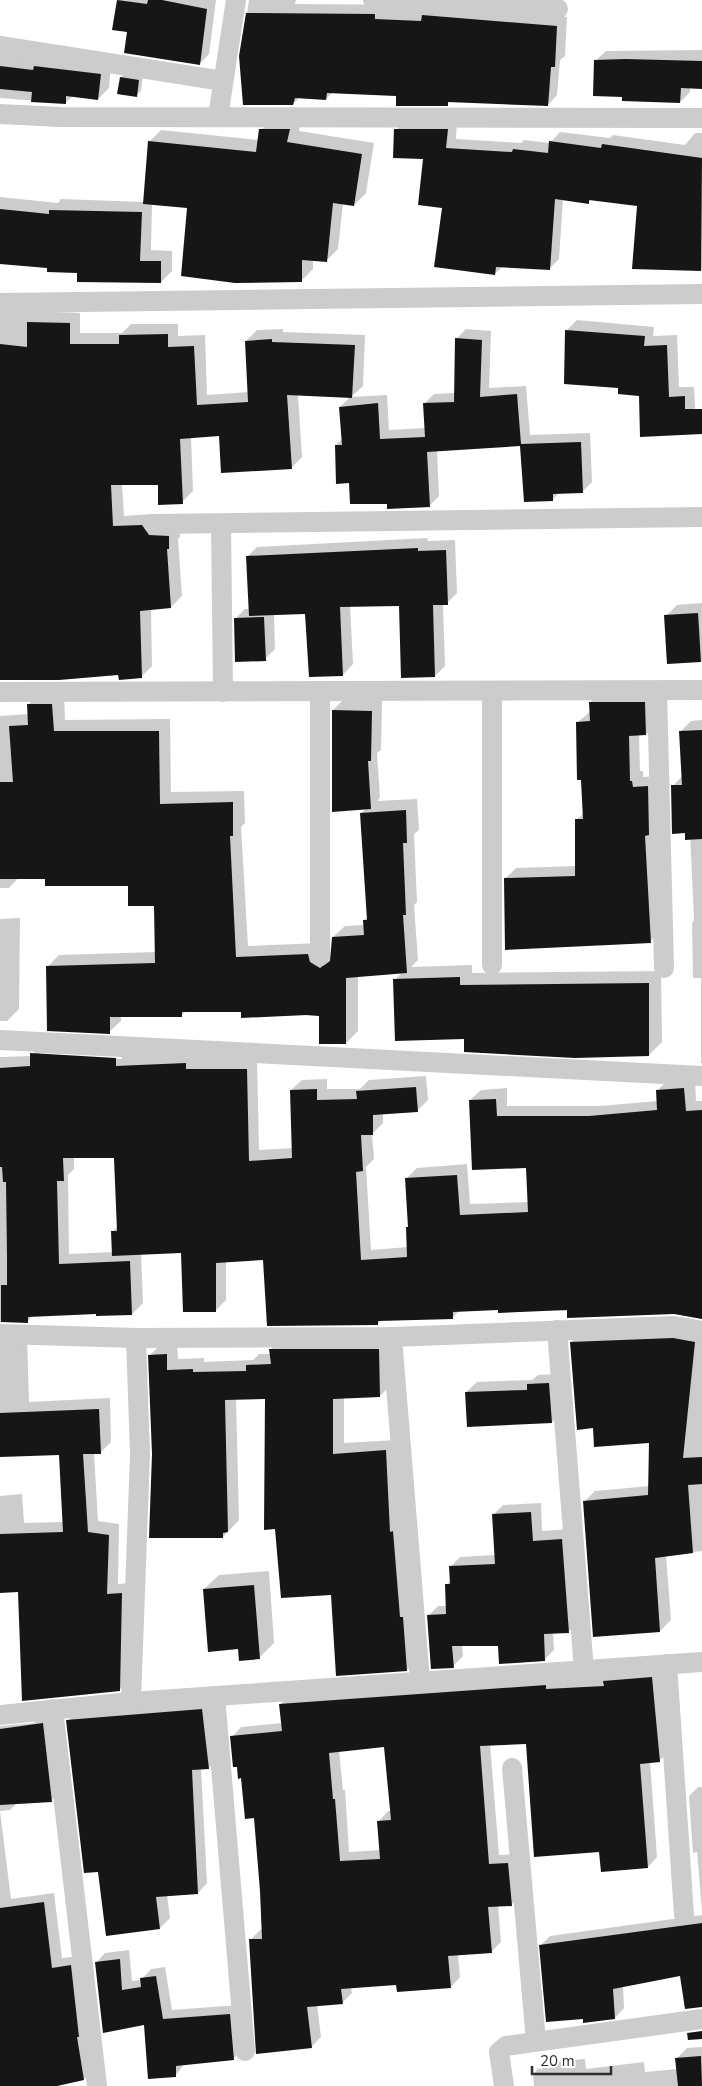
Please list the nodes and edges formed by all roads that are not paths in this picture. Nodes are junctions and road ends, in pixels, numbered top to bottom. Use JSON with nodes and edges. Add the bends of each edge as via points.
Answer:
{"nodes":[{"id":1,"x":236,"y":0,"type":"edge"},
{"id":2,"x":373,"y":0,"type":"edge"},
{"id":3,"x":558,"y":9,"type":"dead end"},
{"id":4,"x":0,"y":46,"type":"edge"},
{"id":5,"x":223,"y":81,"type":"junction"},
{"id":6,"x":0,"y":114,"type":"edge"},
{"id":7,"x":218,"y":117,"type":"junction"},
{"id":8,"x":702,"y":118,"type":"edge"},
{"id":9,"x":702,"y":294,"type":"edge"},
{"id":10,"x":0,"y":303,"type":"edge"},
{"id":11,"x":702,"y":516,"type":"edge"},
{"id":12,"x":154,"y":524,"type":"dead end"},
{"id":13,"x":221,"y":524,"type":"junction"},
{"id":14,"x":702,"y":690,"type":"edge"},
{"id":15,"x":657,"y":691,"type":"junction"},
{"id":16,"x":0,"y":692,"type":"edge"},
{"id":17,"x":223,"y":692,"type":"junction"},
{"id":18,"x":492,"y":692,"type":"junction"},
{"id":19,"x":320,"y":693,"type":"junction"},
{"id":20,"x":320,"y":956,"type":"dead end"},
{"id":21,"x":492,"y":965,"type":"dead end"},
{"id":22,"x":664,"y":968,"type":"dead end"},
{"id":23,"x":0,"y":1040,"type":"edge"},
{"id":24,"x":702,"y":1076,"type":"edge"},
{"id":25,"x":557,"y":1330,"type":"junction"},
{"id":26,"x":702,"y":1331,"type":"edge"},
{"id":27,"x":0,"y":1334,"type":"edge"},
{"id":28,"x":392,"y":1337,"type":"junction"},
{"id":29,"x":136,"y":1338,"type":"junction"},
{"id":30,"x":702,"y":1662,"type":"edge"},
{"id":31,"x":667,"y":1664,"type":"junction"},
{"id":32,"x":584,"y":1670,"type":"junction"},
{"id":33,"x":420,"y":1682,"type":"junction"},
{"id":34,"x":215,"y":1696,"type":"junction"},
{"id":35,"x":132,"y":1702,"type":"junction"},
{"id":36,"x":53,"y":1709,"type":"junction"},
{"id":37,"x":0,"y":1715,"type":"edge"},
{"id":38,"x":512,"y":1768,"type":"dead end"},
{"id":39,"x":684,"y":1915,"type":"dead end"},
{"id":40,"x":702,"y":2019,"type":"edge"},
{"id":41,"x":536,"y":2041,"type":"junction"},
{"id":42,"x":245,"y":2051,"type":"dead end"},
{"id":43,"x":97,"y":2086,"type":"edge"},
{"id":44,"x":504,"y":2086,"type":"edge"}],
"edges":[{"from":1,"to":5,"type":"street"},
{"from":2,"to":3,"type":"street"},
{"from":4,"to":5,"type":"street"},
{"from":5,"to":7,"type":"street"},
{"from":6,"to":7,"type":"street"},
{"from":7,"to":8,"type":"street"},
{"from":9,"to":10,"type":"street"},
{"from":11,"to":13,"type":"street"},
{"from":12,"to":13,"type":"street"},
{"from":13,"to":17,"type":"street"},
{"from":14,"to":15,"type":"street"},
{"from":15,"to":18,"type":"street"},
{"from":15,"to":22,"type":"street"},
{"from":16,"to":17,"type":"street"},
{"from":17,"to":19,"type":"street"},
{"from":18,"to":19,"type":"street"},
{"from":18,"to":21,"type":"street"},
{"from":19,"to":20,"type":"street"},
{"from":23,"to":24,"type":"street"},
{"from":25,"to":26,"type":"street","via":[[674,1326]]},
{"from":25,"to":28,"type":"street"},
{"from":25,"to":32,"type":"street"},
{"from":27,"to":29,"type":"street"},
{"from":28,"to":29,"type":"street"},
{"from":28,"to":33,"type":"street"},
{"from":29,"to":35,"type":"street","via":[[140,1454]]},
{"from":30,"to":31,"type":"street"},
{"from":31,"to":32,"type":"street"},
{"from":31,"to":39,"type":"street"},
{"from":32,"to":33,"type":"street"},
{"from":33,"to":34,"type":"street"},
{"from":34,"to":35,"type":"street"},
{"from":34,"to":42,"type":"street"},
{"from":35,"to":36,"type":"street"},
{"from":36,"to":37,"type":"street"},
{"from":36,"to":43,"type":"street"},
{"from":38,"to":41,"type":"street"},
{"from":40,"to":41,"type":"street"},
{"from":41,"to":44,"type":"street","via":[[506,2046],[499,2052]]}]}
